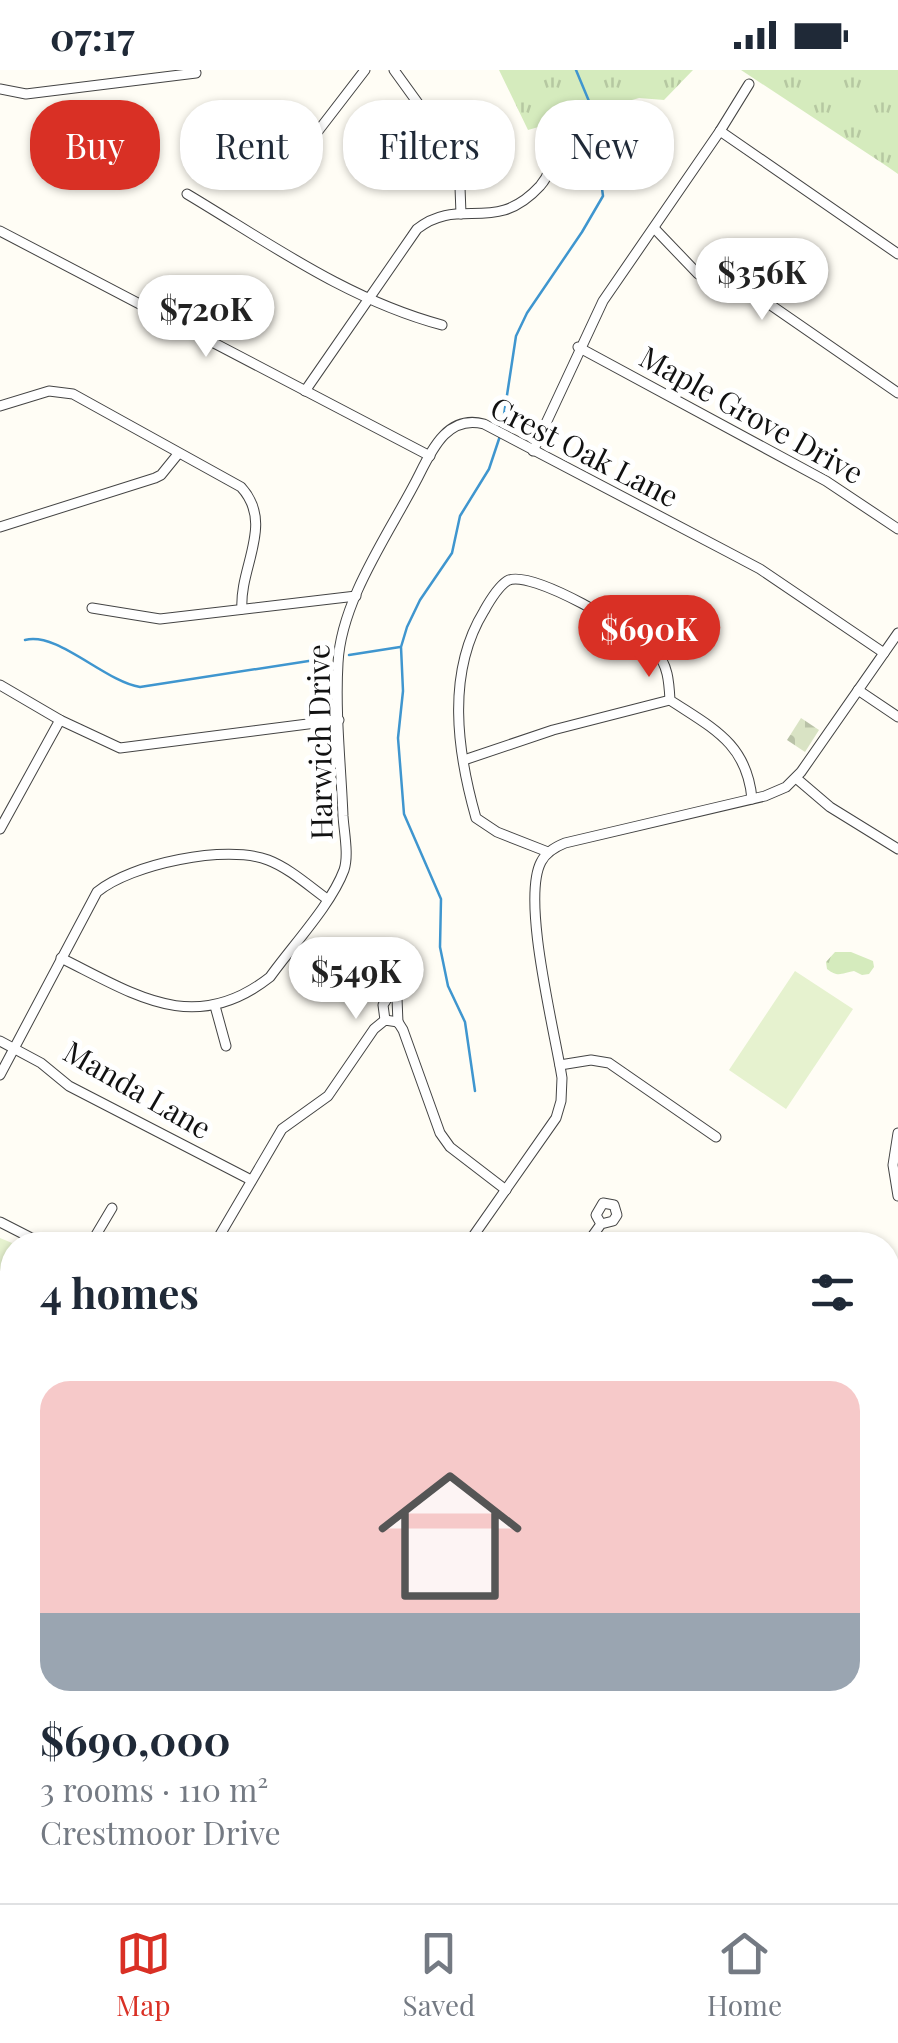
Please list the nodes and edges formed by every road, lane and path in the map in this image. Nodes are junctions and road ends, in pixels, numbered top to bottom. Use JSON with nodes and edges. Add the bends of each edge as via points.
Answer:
{"nodes":[{"id":1,"x":364,"y":70,"type":"edge"},
{"id":2,"x":394,"y":70,"type":"edge"},
{"id":3,"x":196,"y":72,"type":"dead end"},
{"id":4,"x":749,"y":84,"type":"dead end"},
{"id":5,"x":0,"y":89,"type":"edge"},
{"id":6,"x":323,"y":124,"type":"edge"},
{"id":7,"x":720,"y":131,"type":"junction"},
{"id":8,"x":536,"y":190,"type":"edge"},
{"id":9,"x":187,"y":194,"type":"dead end"},
{"id":10,"x":461,"y":214,"type":"junction"},
{"id":11,"x":654,"y":228,"type":"junction"},
{"id":12,"x":0,"y":230,"type":"edge"},
{"id":13,"x":898,"y":254,"type":"edge"},
{"id":14,"x":366,"y":298,"type":"junction"},
{"id":15,"x":442,"y":325,"type":"dead end"},
{"id":16,"x":578,"y":347,"type":"junction"},
{"id":17,"x":305,"y":390,"type":"junction"},
{"id":18,"x":898,"y":393,"type":"edge"},
{"id":19,"x":0,"y":406,"type":"edge"},
{"id":20,"x":533,"y":451,"type":"junction"},
{"id":21,"x":178,"y":454,"type":"junction"},
{"id":22,"x":430,"y":456,"type":"junction"},
{"id":23,"x":0,"y":527,"type":"edge"},
{"id":24,"x":898,"y":529,"type":"edge"},
{"id":25,"x":356,"y":596,"type":"junction"},
{"id":26,"x":92,"y":608,"type":"dead end"},
{"id":27,"x":242,"y":609,"type":"junction"},
{"id":28,"x":898,"y":632,"type":"edge"},
{"id":29,"x":884,"y":653,"type":"junction"},
{"id":30,"x":0,"y":685,"type":"edge"},
{"id":31,"x":858,"y":690,"type":"junction"},
{"id":32,"x":670,"y":700,"type":"junction"},
{"id":33,"x":898,"y":717,"type":"edge"},
{"id":34,"x":60,"y":720,"type":"junction"},
{"id":35,"x":339,"y":720,"type":"junction"},
{"id":36,"x":464,"y":760,"type":"junction"},
{"id":37,"x":796,"y":778,"type":"junction"},
{"id":38,"x":752,"y":799,"type":"junction"},
{"id":39,"x":0,"y":830,"type":"edge"},
{"id":40,"x":898,"y":849,"type":"edge"},
{"id":41,"x":548,"y":852,"type":"junction"},
{"id":42,"x":327,"y":898,"type":"junction"},
{"id":43,"x":60,"y":958,"type":"junction"},
{"id":44,"x":215,"y":1006,"type":"junction"},
{"id":45,"x":385,"y":1020,"type":"junction"},
{"id":46,"x":398,"y":1023,"type":"junction"},
{"id":47,"x":0,"y":1041,"type":"edge"},
{"id":48,"x":226,"y":1046,"type":"dead end"},
{"id":49,"x":15,"y":1049,"type":"junction"},
{"id":50,"x":560,"y":1065,"type":"junction"},
{"id":51,"x":0,"y":1075,"type":"edge"},
{"id":52,"x":898,"y":1134,"type":"edge"},
{"id":53,"x":716,"y":1137,"type":"dead end"},
{"id":54,"x":251,"y":1180,"type":"junction"},
{"id":55,"x":506,"y":1190,"type":"junction"},
{"id":56,"x":898,"y":1196,"type":"edge"},
{"id":57,"x":112,"y":1208,"type":"dead end"},
{"id":58,"x":601,"y":1224,"type":"dead end"},
{"id":59,"x":98,"y":1232,"type":"edge"},
{"id":60,"x":221,"y":1232,"type":"edge"},
{"id":61,"x":476,"y":1232,"type":"edge"},
{"id":62,"x":595,"y":1232,"type":"edge"}],
"edges":[{"from":1,"to":6,"type":"street"},
{"from":2,"to":10,"type":"street","via":[[460,160]]},
{"from":3,"to":5,"type":"street","via":[[26,94]]},
{"from":4,"to":7,"type":"street"},
{"from":7,"to":11,"type":"street"},
{"from":7,"to":13,"type":"street"},
{"from":8,"to":10,"type":"street","via":[[522,205],[494,214]]},
{"from":9,"to":14,"type":"street"},
{"from":10,"to":14,"type":"street","via":[[437,217],[417,230]]},
{"from":11,"to":16,"type":"street"},
{"from":11,"to":18,"type":"street","via":[[698,274],[762,299]]},
{"from":12,"to":17,"type":"street"},
{"from":14,"to":15,"type":"street"},
{"from":14,"to":17,"type":"street"},
{"from":16,"to":20,"type":"street"},
{"from":16,"to":24,"type":"street","name":"Maple Grove Drive","via":[[826,481]]},
{"from":17,"to":22,"type":"street"},
{"from":19,"to":21,"type":"street","via":[[49,391],[73,394]]},
{"from":20,"to":22,"type":"street","name":"Crest Oak Lane","via":[[470,420],[448,429]]},
{"from":20,"to":29,"type":"street","name":"Crest Oak Lane","via":[[760,570]]},
{"from":21,"to":23,"type":"street","via":[[155,478]]},
{"from":21,"to":27,"type":"street","via":[[251,498],[257,528]]},
{"from":22,"to":25,"type":"street","name":"Harwich Drive"},
{"from":25,"to":27,"type":"street"},
{"from":25,"to":35,"type":"street","name":"Harwich Drive","via":[[340,645]]},
{"from":26,"to":27,"type":"street","via":[[160,619]]},
{"from":28,"to":29,"type":"street"},
{"from":29,"to":31,"type":"street"},
{"from":30,"to":34,"type":"street"},
{"from":31,"to":33,"type":"street"},
{"from":31,"to":37,"type":"street"},
{"from":32,"to":36,"type":"street"},
{"from":32,"to":36,"type":"street","via":[[663,663],[634,633],[523,578],[506,581],[489,602],[459,671]]},
{"from":32,"to":38,"type":"street","via":[[740,752]]},
{"from":34,"to":35,"type":"street","via":[[135,749]]},
{"from":34,"to":39,"type":"street"},
{"from":35,"to":42,"type":"street","name":"Harwich Drive","via":[[346,861]]},
{"from":36,"to":41,"type":"street","via":[[476,818]]},
{"from":37,"to":38,"type":"street"},
{"from":37,"to":40,"type":"street"},
{"from":38,"to":41,"type":"street"},
{"from":41,"to":50,"type":"street","via":[[536,878],[535,907]]},
{"from":42,"to":43,"type":"street","via":[[275,863],[248,855],[148,866],[97,892]]},
{"from":42,"to":44,"type":"street","name":"Harwich Drive","via":[[270,977]]},
{"from":43,"to":44,"type":"street","name":"Harwich Drive","via":[[157,1004]]},
{"from":43,"to":49,"type":"street"},
{"from":44,"to":48,"type":"street"},
{"from":45,"to":46,"type":"street"},
{"from":45,"to":46,"type":"street","via":[[390,994],[398,998]]},
{"from":45,"to":54,"type":"street","via":[[328,1096],[282,1129]]},
{"from":46,"to":55,"type":"street","via":[[440,1133]]},
{"from":47,"to":49,"type":"street","name":"Manda Lane"},
{"from":49,"to":51,"type":"street"},
{"from":49,"to":54,"type":"street","name":"Manda Lane","via":[[68,1086]]},
{"from":50,"to":53,"type":"street","via":[[609,1063]]},
{"from":50,"to":55,"type":"street","via":[[556,1118]]},
{"from":52,"to":56,"type":"street"},
{"from":54,"to":60,"type":"street"},
{"from":55,"to":61,"type":"street"},
{"from":57,"to":59,"type":"street"},
{"from":58,"to":62,"type":"street"}]}
